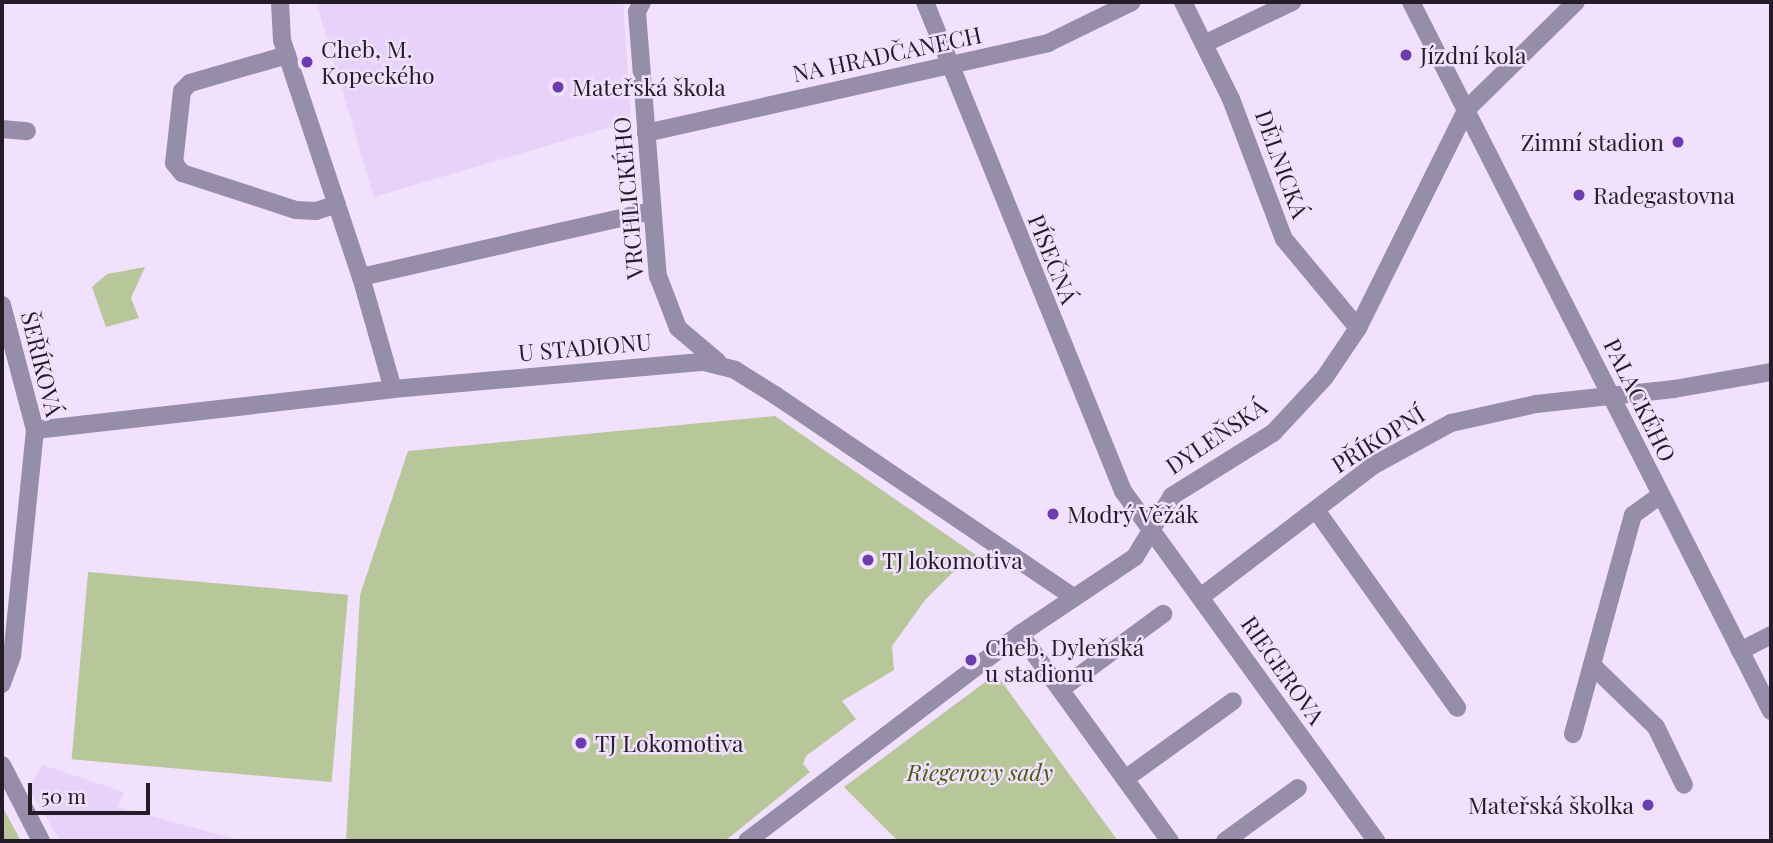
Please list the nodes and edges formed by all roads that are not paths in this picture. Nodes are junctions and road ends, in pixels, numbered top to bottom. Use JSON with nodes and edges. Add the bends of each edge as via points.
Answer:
{"nodes":[{"id":1,"x":280,"y":2,"type":"edge"},
{"id":2,"x":642,"y":2,"type":"edge"},
{"id":3,"x":925,"y":2,"type":"edge"},
{"id":4,"x":1132,"y":2,"type":"edge"},
{"id":5,"x":1183,"y":2,"type":"edge"},
{"id":6,"x":1292,"y":2,"type":"edge"},
{"id":7,"x":1411,"y":2,"type":"edge"},
{"id":8,"x":1576,"y":2,"type":"edge"},
{"id":9,"x":1204,"y":44,"type":"junction"},
{"id":10,"x":287,"y":55,"type":"junction"},
{"id":11,"x":950,"y":65,"type":"junction"},
{"id":12,"x":1466,"y":110,"type":"junction"},
{"id":13,"x":2,"y":129,"type":"edge"},
{"id":14,"x":27,"y":131,"type":"dead end"},
{"id":15,"x":646,"y":133,"type":"junction"},
{"id":16,"x":337,"y":204,"type":"junction"},
{"id":17,"x":651,"y":211,"type":"junction"},
{"id":18,"x":361,"y":276,"type":"junction"},
{"id":19,"x":2,"y":305,"type":"edge"},
{"id":20,"x":1358,"y":328,"type":"junction"},
{"id":21,"x":723,"y":366,"type":"junction"},
{"id":22,"x":1771,"y":372,"type":"edge"},
{"id":23,"x":393,"y":389,"type":"junction"},
{"id":24,"x":1611,"y":396,"type":"junction"},
{"id":25,"x":35,"y":430,"type":"junction"},
{"id":26,"x":1659,"y":496,"type":"junction"},
{"id":27,"x":1316,"y":510,"type":"junction"},
{"id":28,"x":1151,"y":527,"type":"junction"},
{"id":29,"x":1202,"y":596,"type":"junction"},
{"id":30,"x":1073,"y":597,"type":"junction"},
{"id":31,"x":1163,"y":614,"type":"dead end"},
{"id":32,"x":1020,"y":635,"type":"junction"},
{"id":33,"x":1771,"y":635,"type":"edge"},
{"id":34,"x":1740,"y":651,"type":"junction"},
{"id":35,"x":1592,"y":665,"type":"junction"},
{"id":36,"x":2,"y":684,"type":"edge"},
{"id":37,"x":1062,"y":690,"type":"junction"},
{"id":38,"x":1233,"y":701,"type":"dead end"},
{"id":39,"x":1457,"y":708,"type":"dead end"},
{"id":40,"x":1771,"y":711,"type":"edge"},
{"id":41,"x":1573,"y":734,"type":"dead end"},
{"id":42,"x":2,"y":765,"type":"edge"},
{"id":43,"x":1125,"y":779,"type":"junction"},
{"id":44,"x":1684,"y":785,"type":"dead end"},
{"id":45,"x":1298,"y":788,"type":"dead end"},
{"id":46,"x":41,"y":841,"type":"edge"},
{"id":47,"x":747,"y":841,"type":"edge"},
{"id":48,"x":1170,"y":841,"type":"edge"},
{"id":49,"x":1225,"y":841,"type":"edge"},
{"id":50,"x":1376,"y":841,"type":"edge"}],
"edges":[{"from":1,"to":10,"type":"street"},
{"from":2,"to":15,"type":"street","name":"VRCHLICKÉHO","via":[[637,12]]},
{"from":3,"to":11,"type":"street","name":"PÍSEČNÁ"},
{"from":4,"to":11,"type":"street","name":"NA HRADČANECH","via":[[1048,43]]},
{"from":5,"to":9,"type":"street","name":"DĚLNICKÁ"},
{"from":6,"to":9,"type":"street"},
{"from":7,"to":12,"type":"street","name":"PALACKÉHO"},
{"from":8,"to":12,"type":"street","name":"DYLEŇSKÁ"},
{"from":9,"to":20,"type":"street","name":"DĚLNICKÁ","via":[[1231,99],[1284,239]]},
{"from":10,"to":16,"type":"street"},
{"from":10,"to":16,"type":"street","via":[[190,83],[182,91],[174,163],[182,173],[296,209],[316,211]]},
{"from":11,"to":15,"type":"street","name":"NA HRADČANECH"},
{"from":11,"to":28,"type":"street","name":"PÍSEČNÁ","via":[[1108,457],[1123,491]]},
{"from":12,"to":20,"type":"street","name":"DYLEŇSKÁ"},
{"from":12,"to":24,"type":"street","name":"PALACKÉHO"},
{"from":13,"to":14,"type":"street"},
{"from":15,"to":17,"type":"street","name":"VRCHLICKÉHO"},
{"from":16,"to":18,"type":"street"},
{"from":17,"to":18,"type":"street"},
{"from":17,"to":21,"type":"street","name":"VRCHLICKÉHO","via":[[655,262],[668,308],[691,342]]},
{"from":18,"to":23,"type":"street"},
{"from":19,"to":25,"type":"street","name":"ŠEŘÍKOVÁ"},
{"from":20,"to":28,"type":"street","name":"DYLEŇSKÁ","via":[[1325,377],[1273,433],[1172,496]]},
{"from":21,"to":23,"type":"street","name":"U STADIONU","via":[[678,363]]},
{"from":21,"to":30,"type":"street","name":"U STADIONU","via":[[775,395]]},
{"from":22,"to":24,"type":"street","name":"PŘÍKOPNÍ"},
{"from":23,"to":25,"type":"street","name":"U STADIONU"},
{"from":24,"to":26,"type":"street","name":"PALACKÉHO"},
{"from":24,"to":27,"type":"street","name":"PŘÍKOPNÍ","via":[[1536,404],[1451,423],[1374,465]]},
{"from":25,"to":36,"type":"street","name":"ŠEŘÍKOVÁ","via":[[12,656]]},
{"from":26,"to":34,"type":"street","name":"PALACKÉHO"},
{"from":26,"to":35,"type":"street","via":[[1633,515]]},
{"from":27,"to":29,"type":"street","name":"PŘÍKOPNÍ"},
{"from":27,"to":39,"type":"street"},
{"from":28,"to":29,"type":"street","name":"RIEGEROVA"},
{"from":28,"to":30,"type":"street","name":"DYLEŇSKÁ","via":[[1136,557]]},
{"from":29,"to":50,"type":"street","name":"RIEGEROVA"},
{"from":30,"to":32,"type":"street","name":"DYLEŇSKÁ"},
{"from":31,"to":37,"type":"street"},
{"from":32,"to":37,"type":"street"},
{"from":32,"to":47,"type":"street","name":"DYLEŇSKÁ"},
{"from":33,"to":34,"type":"street"},
{"from":34,"to":40,"type":"street","name":"PALACKÉHO"},
{"from":35,"to":41,"type":"street"},
{"from":35,"to":44,"type":"street","via":[[1656,727]]},
{"from":37,"to":43,"type":"street"},
{"from":38,"to":43,"type":"street"},
{"from":42,"to":46,"type":"street"},
{"from":43,"to":48,"type":"street"},
{"from":45,"to":49,"type":"street"}]}
